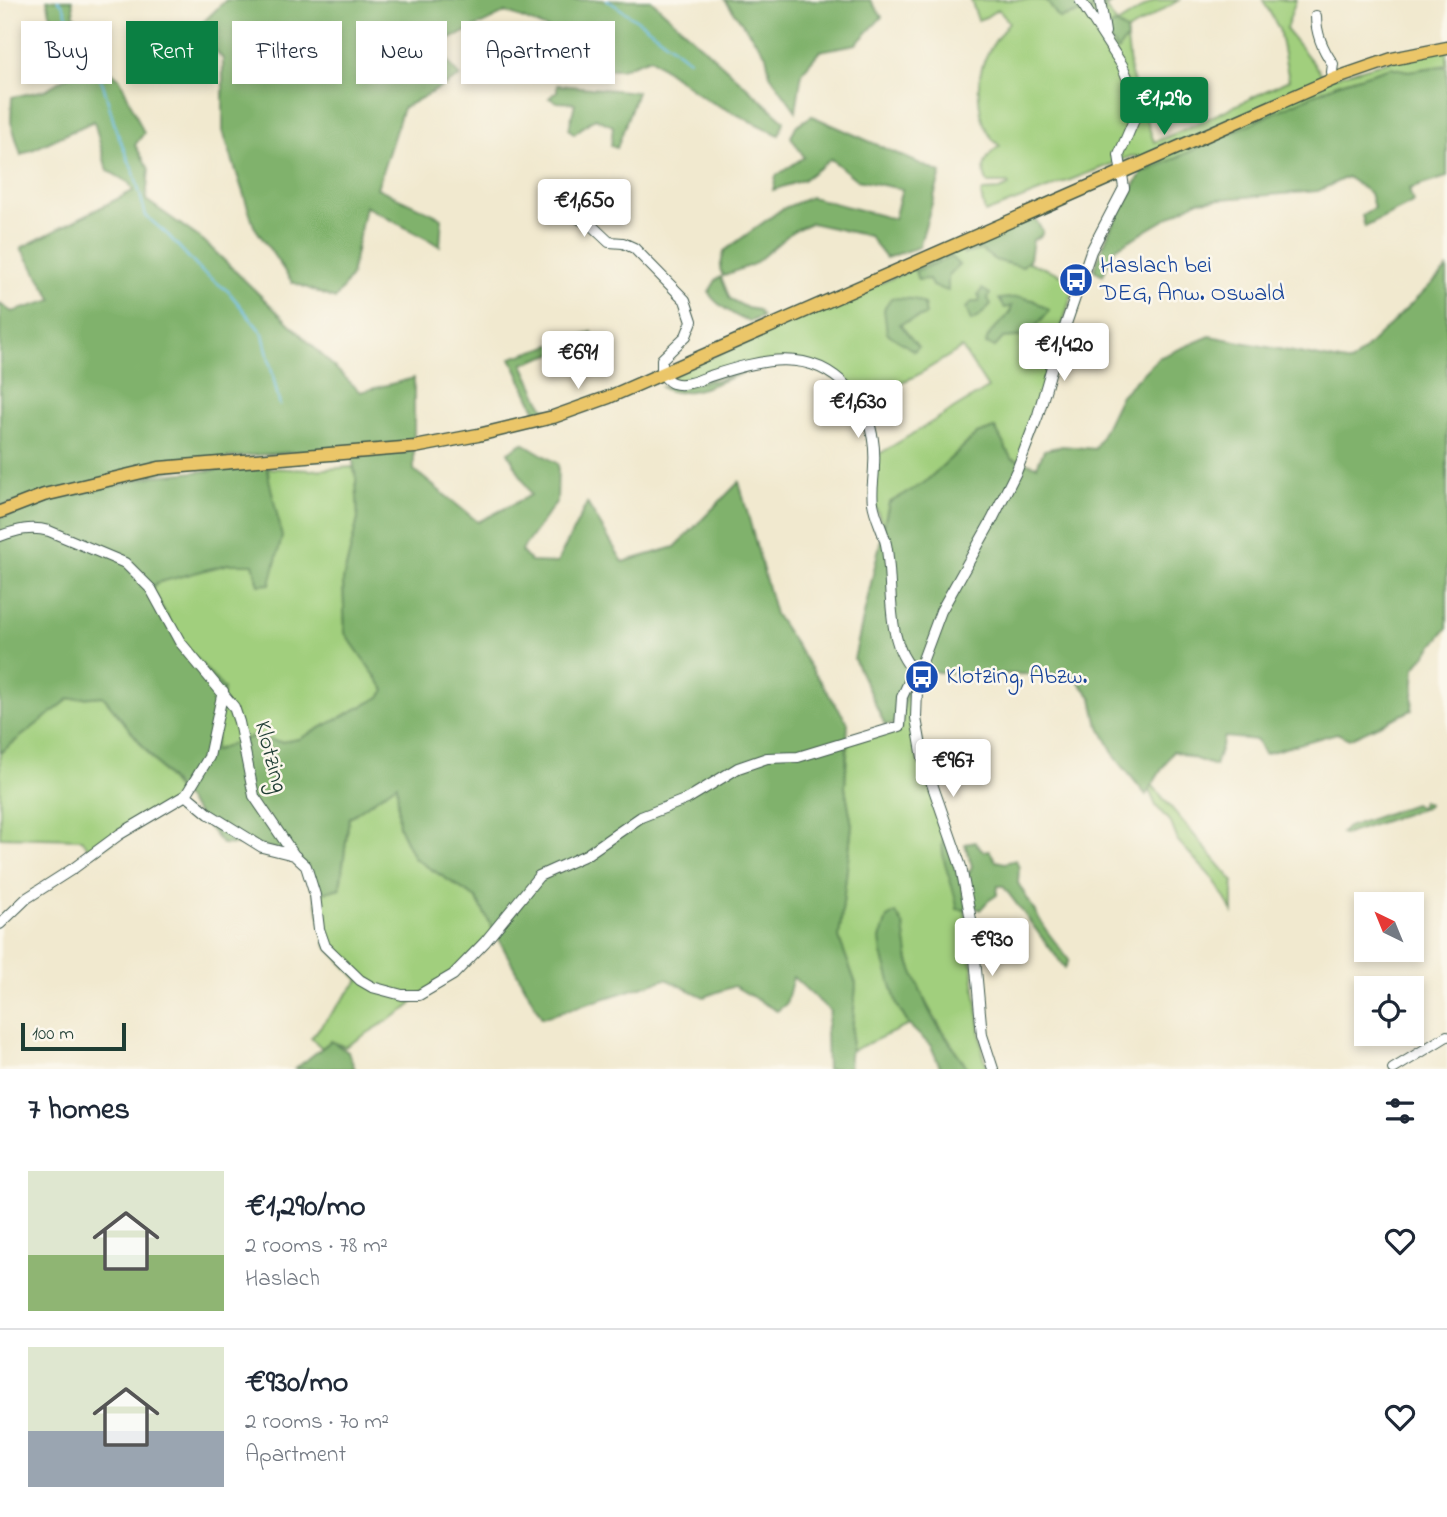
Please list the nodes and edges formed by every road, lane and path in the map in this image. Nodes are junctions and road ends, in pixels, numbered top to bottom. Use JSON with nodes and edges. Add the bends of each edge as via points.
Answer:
{"nodes":[{"id":1,"x":1080,"y":0,"type":"edge"},
{"id":2,"x":1100,"y":0,"type":"edge"},
{"id":3,"x":1316,"y":16,"type":"dead end"},
{"id":4,"x":1105,"y":36,"type":"junction"},
{"id":5,"x":1447,"y":48,"type":"edge"},
{"id":6,"x":1334,"y":79,"type":"junction"},
{"id":7,"x":1122,"y":173,"type":"junction"},
{"id":8,"x":574,"y":216,"type":"dead end"},
{"id":9,"x":662,"y":373,"type":"junction"},
{"id":10,"x":0,"y":512,"type":"edge"},
{"id":11,"x":0,"y":536,"type":"edge"},
{"id":12,"x":916,"y":672,"type":"junction"},
{"id":13,"x":223,"y":691,"type":"junction"},
{"id":14,"x":186,"y":795,"type":"junction"},
{"id":15,"x":294,"y":855,"type":"junction"},
{"id":16,"x":0,"y":924,"type":"edge"},
{"id":17,"x":1447,"y":1036,"type":"edge"},
{"id":18,"x":993,"y":1069,"type":"edge"},
{"id":19,"x":1393,"y":1069,"type":"edge"}],
"edges":[{"from":1,"to":4,"type":"street"},
{"from":2,"to":4,"type":"street"},
{"from":3,"to":6,"type":"street"},
{"from":4,"to":7,"type":"street","via":[[1135,97],[1134,120],[1119,155]]},
{"from":5,"to":6,"type":"main road","via":[[1402,56]]},
{"from":6,"to":7,"type":"main road"},
{"from":7,"to":9,"type":"main road"},
{"from":7,"to":12,"type":"street","via":[[1124,188],[1091,251],[1017,470],[941,611]]},
{"from":8,"to":9,"type":"street","via":[[609,242],[634,248],[685,300],[691,327],[662,359]]},
{"from":9,"to":10,"type":"main road","via":[[553,417],[478,435],[415,447],[159,468],[57,492]]},
{"from":9,"to":12,"type":"street","via":[[679,384],[767,362],[804,360],[823,367],[850,390],[866,413],[873,434],[873,503],[886,542],[896,636],[906,664]]},
{"from":11,"to":13,"type":"street","name":"Klotzing","via":[[38,528],[125,563],[150,589],[180,642]]},
{"from":12,"to":15,"type":"street","name":"Klotzing","via":[[902,697],[900,726],[798,757],[767,758],[738,768],[687,799],[641,817],[586,855],[539,876],[453,975],[419,995],[372,987],[326,946],[306,866]]},
{"from":12,"to":18,"type":"street","via":[[919,741],[961,867],[972,925],[982,1035]]},
{"from":13,"to":14,"type":"street","via":[[209,757]]},
{"from":13,"to":15,"type":"street","name":"Klotzing","via":[[239,722],[254,796]]},
{"from":14,"to":15,"type":"street","via":[[262,847]]},
{"from":14,"to":16,"type":"street","via":[[27,898]]},
{"from":17,"to":19,"type":"street"}]}
